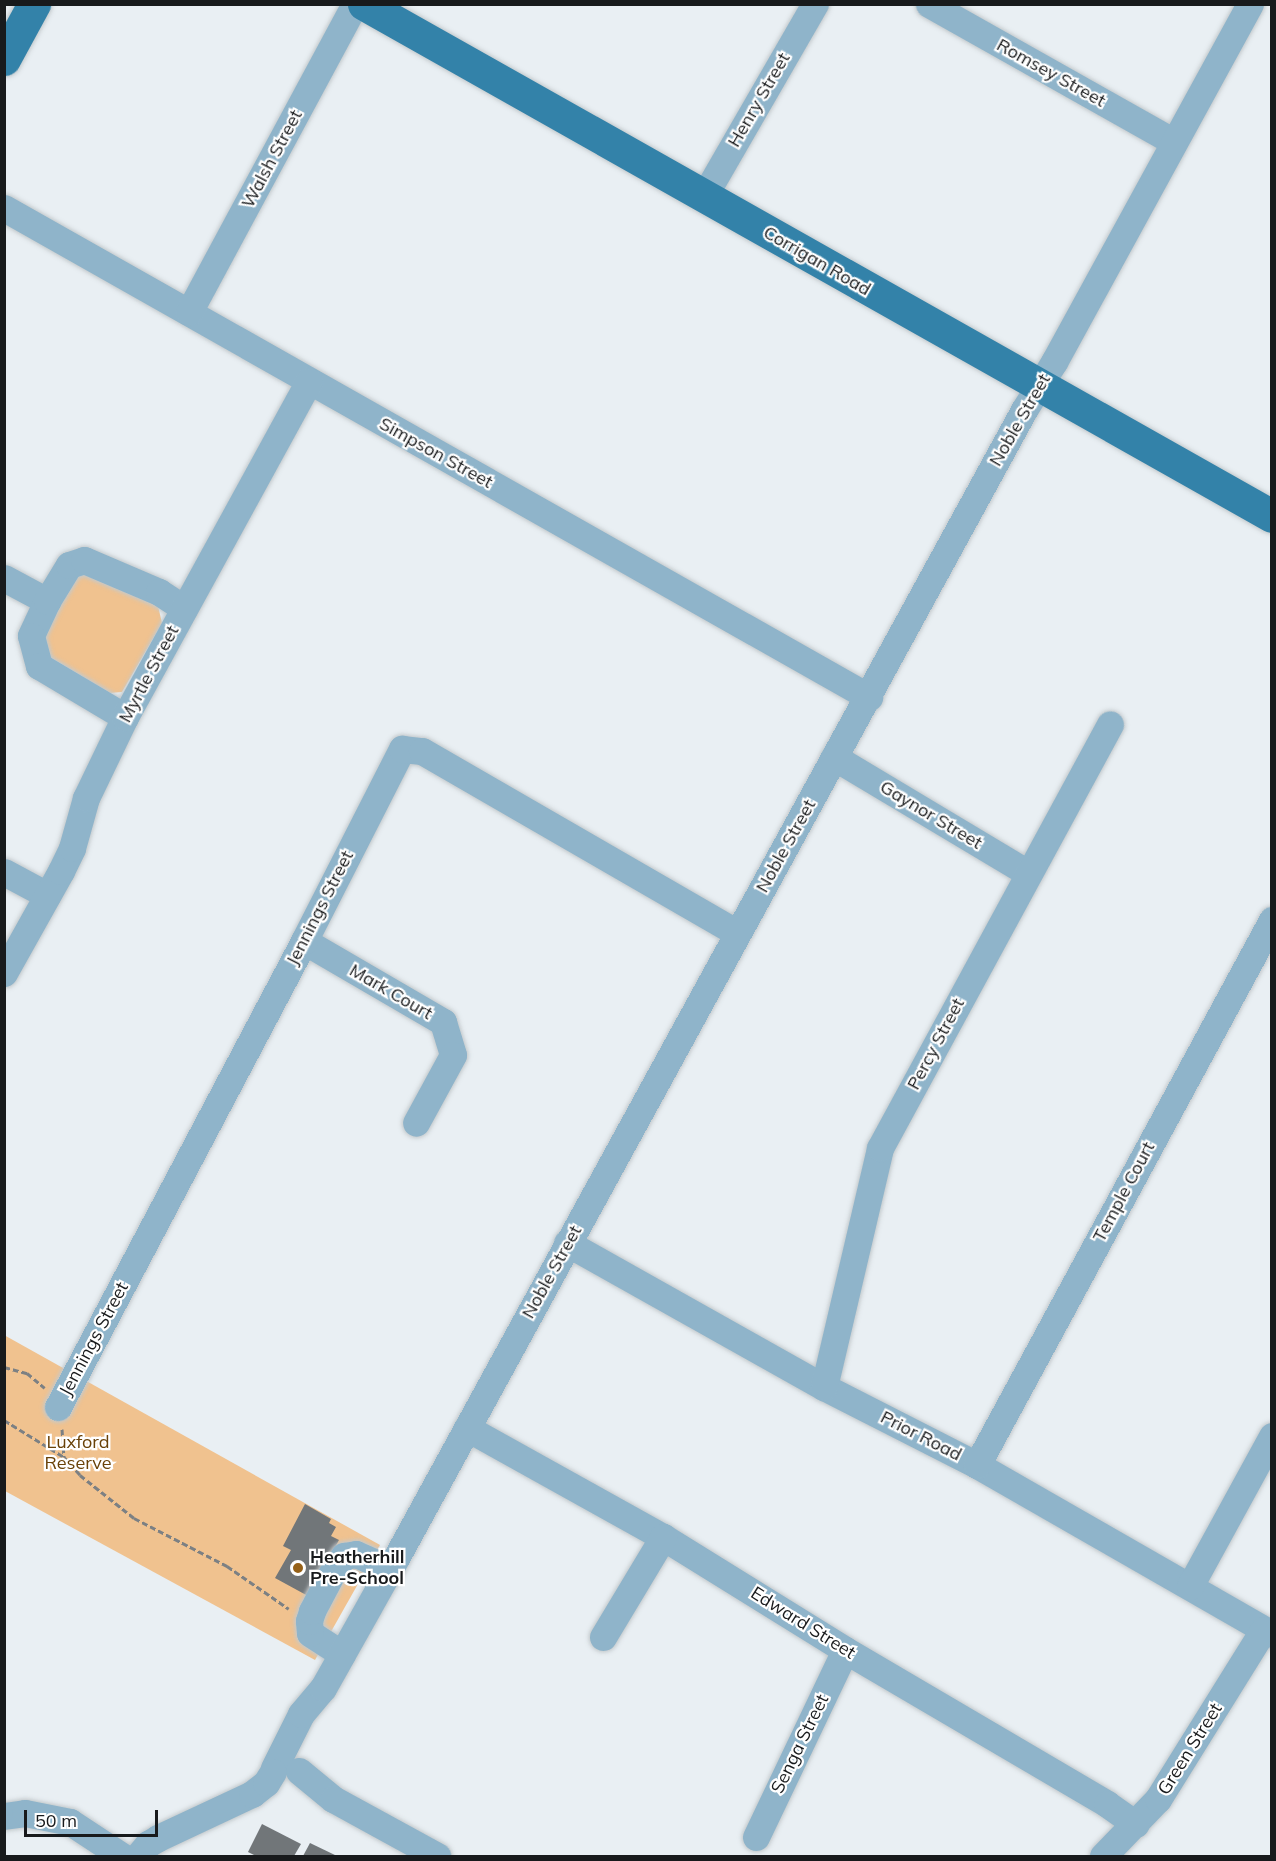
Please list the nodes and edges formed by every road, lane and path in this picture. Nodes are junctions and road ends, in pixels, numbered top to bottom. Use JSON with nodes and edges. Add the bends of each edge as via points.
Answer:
{"nodes":[{"id":1,"x":34,"y":4,"type":"edge"},
{"id":2,"x":356,"y":4,"type":"edge"},
{"id":3,"x":815,"y":4,"type":"edge"},
{"id":4,"x":929,"y":4,"type":"edge"},
{"id":5,"x":1250,"y":4,"type":"edge"},
{"id":6,"x":385,"y":10,"type":"edge"},
{"id":7,"x":4,"y":59,"type":"edge"},
{"id":8,"x":1174,"y":142,"type":"junction"},
{"id":9,"x":704,"y":196,"type":"junction"},
{"id":10,"x":4,"y":208,"type":"edge"},
{"id":11,"x":189,"y":312,"type":"junction"},
{"id":12,"x":309,"y":381,"type":"junction"},
{"id":13,"x":1040,"y":387,"type":"junction"},
{"id":14,"x":1272,"y":516,"type":"edge"},
{"id":15,"x":4,"y":578,"type":"edge"},
{"id":16,"x":47,"y":601,"type":"junction"},
{"id":17,"x":184,"y":608,"type":"junction"},
{"id":18,"x":869,"y":697,"type":"junction"},
{"id":19,"x":125,"y":717,"type":"junction"},
{"id":20,"x":1110,"y":724,"type":"dead end"},
{"id":21,"x":834,"y":757,"type":"junction"},
{"id":22,"x":4,"y":872,"type":"edge"},
{"id":23,"x":1028,"y":873,"type":"junction"},
{"id":24,"x":47,"y":895,"type":"junction"},
{"id":25,"x":1272,"y":920,"type":"edge"},
{"id":26,"x":738,"y":933,"type":"junction"},
{"id":27,"x":304,"y":941,"type":"junction"},
{"id":28,"x":4,"y":973,"type":"edge"},
{"id":29,"x":416,"y":1123,"type":"dead end"},
{"id":30,"x":567,"y":1243,"type":"junction"},
{"id":31,"x":4,"y":1367,"type":"edge"},
{"id":32,"x":824,"y":1387,"type":"junction"},
{"id":33,"x":58,"y":1407,"type":"junction"},
{"id":34,"x":4,"y":1420,"type":"edge"},
{"id":35,"x":467,"y":1428,"type":"junction"},
{"id":36,"x":1272,"y":1436,"type":"edge"},
{"id":37,"x":64,"y":1457,"type":"junction"},
{"id":38,"x":977,"y":1465,"type":"junction"},
{"id":39,"x":663,"y":1537,"type":"junction"},
{"id":40,"x":390,"y":1569,"type":"junction"},
{"id":41,"x":1190,"y":1586,"type":"junction"},
{"id":42,"x":291,"y":1610,"type":"dead end"},
{"id":43,"x":1267,"y":1632,"type":"edge"},
{"id":44,"x":603,"y":1637,"type":"dead end"},
{"id":45,"x":845,"y":1650,"type":"junction"},
{"id":46,"x":342,"y":1654,"type":"junction"},
{"id":47,"x":286,"y":1775,"type":"junction"},
{"id":48,"x":4,"y":1816,"type":"edge"},
{"id":49,"x":1136,"y":1824,"type":"junction"},
{"id":50,"x":756,"y":1837,"type":"dead end"},
{"id":51,"x":140,"y":1856,"type":"edge"},
{"id":52,"x":437,"y":1857,"type":"edge"},
{"id":53,"x":1103,"y":1857,"type":"edge"}],
"edges":[{"from":1,"to":7,"type":"main road"},
{"from":2,"to":11,"type":"street","name":"Walsh Street"},
{"from":3,"to":9,"type":"street","name":"Henry Street"},
{"from":4,"to":8,"type":"street","name":"Romsey Street"},
{"from":5,"to":8,"type":"street","name":"Noble Street"},
{"from":6,"to":9,"type":"main road","name":"Corrigan Road"},
{"from":8,"to":13,"type":"street","name":"Noble Street"},
{"from":9,"to":13,"type":"main road","name":"Corrigan Road"},
{"from":10,"to":11,"type":"street","name":"Simpson Street"},
{"from":11,"to":12,"type":"street","name":"Simpson Street"},
{"from":12,"to":17,"type":"street","name":"Myrtle Street"},
{"from":12,"to":18,"type":"street","name":"Simpson Street"},
{"from":13,"to":14,"type":"main road","name":"Corrigan Road"},
{"from":13,"to":18,"type":"street","name":"Noble Street"},
{"from":15,"to":16,"type":"street"},
{"from":16,"to":17,"type":"street","via":[[69,565],[84,560],[159,592]]},
{"from":16,"to":19,"type":"street","via":[[31,636],[39,666]]},
{"from":17,"to":19,"type":"street","name":"Myrtle Street"},
{"from":18,"to":21,"type":"street","name":"Noble Street"},
{"from":19,"to":24,"type":"street","name":"Myrtle Street","via":[[86,798],[72,848]]},
{"from":20,"to":23,"type":"street","name":"Percy Street"},
{"from":21,"to":23,"type":"street","name":"Gaynor Street"},
{"from":21,"to":26,"type":"street","name":"Noble Street"},
{"from":22,"to":24,"type":"street"},
{"from":23,"to":32,"type":"street","name":"Percy Street","via":[[880,1148]]},
{"from":24,"to":28,"type":"street","name":"Myrtle Street"},
{"from":25,"to":38,"type":"street","name":"Temple Court"},
{"from":26,"to":27,"type":"street","name":"Jennings Street","via":[[422,751],[402,749]]},
{"from":26,"to":30,"type":"street","name":"Noble Street"},
{"from":27,"to":29,"type":"street","name":"Mark Court","via":[[444,1023],[453,1055]]},
{"from":27,"to":33,"type":"street","name":"Jennings Street"},
{"from":30,"to":32,"type":"street","name":"Prior Road"},
{"from":30,"to":35,"type":"street","name":"Noble Street"},
{"from":31,"to":33,"type":"path","via":[[38,1380]]},
{"from":32,"to":38,"type":"street","name":"Prior Road"},
{"from":33,"to":37,"type":"path"},
{"from":34,"to":37,"type":"path"},
{"from":35,"to":39,"type":"street","name":"Edward Street"},
{"from":35,"to":40,"type":"street","name":"Noble Street"},
{"from":36,"to":41,"type":"street"},
{"from":37,"to":42,"type":"path","via":[[80,1475],[134,1518],[227,1566]]},
{"from":38,"to":41,"type":"street","name":"Prior Road"},
{"from":39,"to":44,"type":"street"},
{"from":39,"to":45,"type":"street","name":"Edward Street"},
{"from":40,"to":46,"type":"street","name":"Noble Street"},
{"from":40,"to":46,"type":"street","via":[[356,1554],[344,1556],[332,1573],[312,1611],[310,1633]]},
{"from":41,"to":43,"type":"street","name":"Prior Road"},
{"from":43,"to":49,"type":"street","name":"Green Street","via":[[1179,1770]]},
{"from":45,"to":49,"type":"street","name":"Edward Street"},
{"from":45,"to":50,"type":"street","name":"Senga Street"},
{"from":46,"to":47,"type":"street","name":"Noble Street"},
{"from":47,"to":51,"type":"street","via":[[159,1850]]},
{"from":47,"to":52,"type":"street"},
{"from":48,"to":51,"type":"street","via":[[25,1813],[70,1822],[93,1829]]},
{"from":49,"to":53,"type":"street","name":"Green Street"}]}
